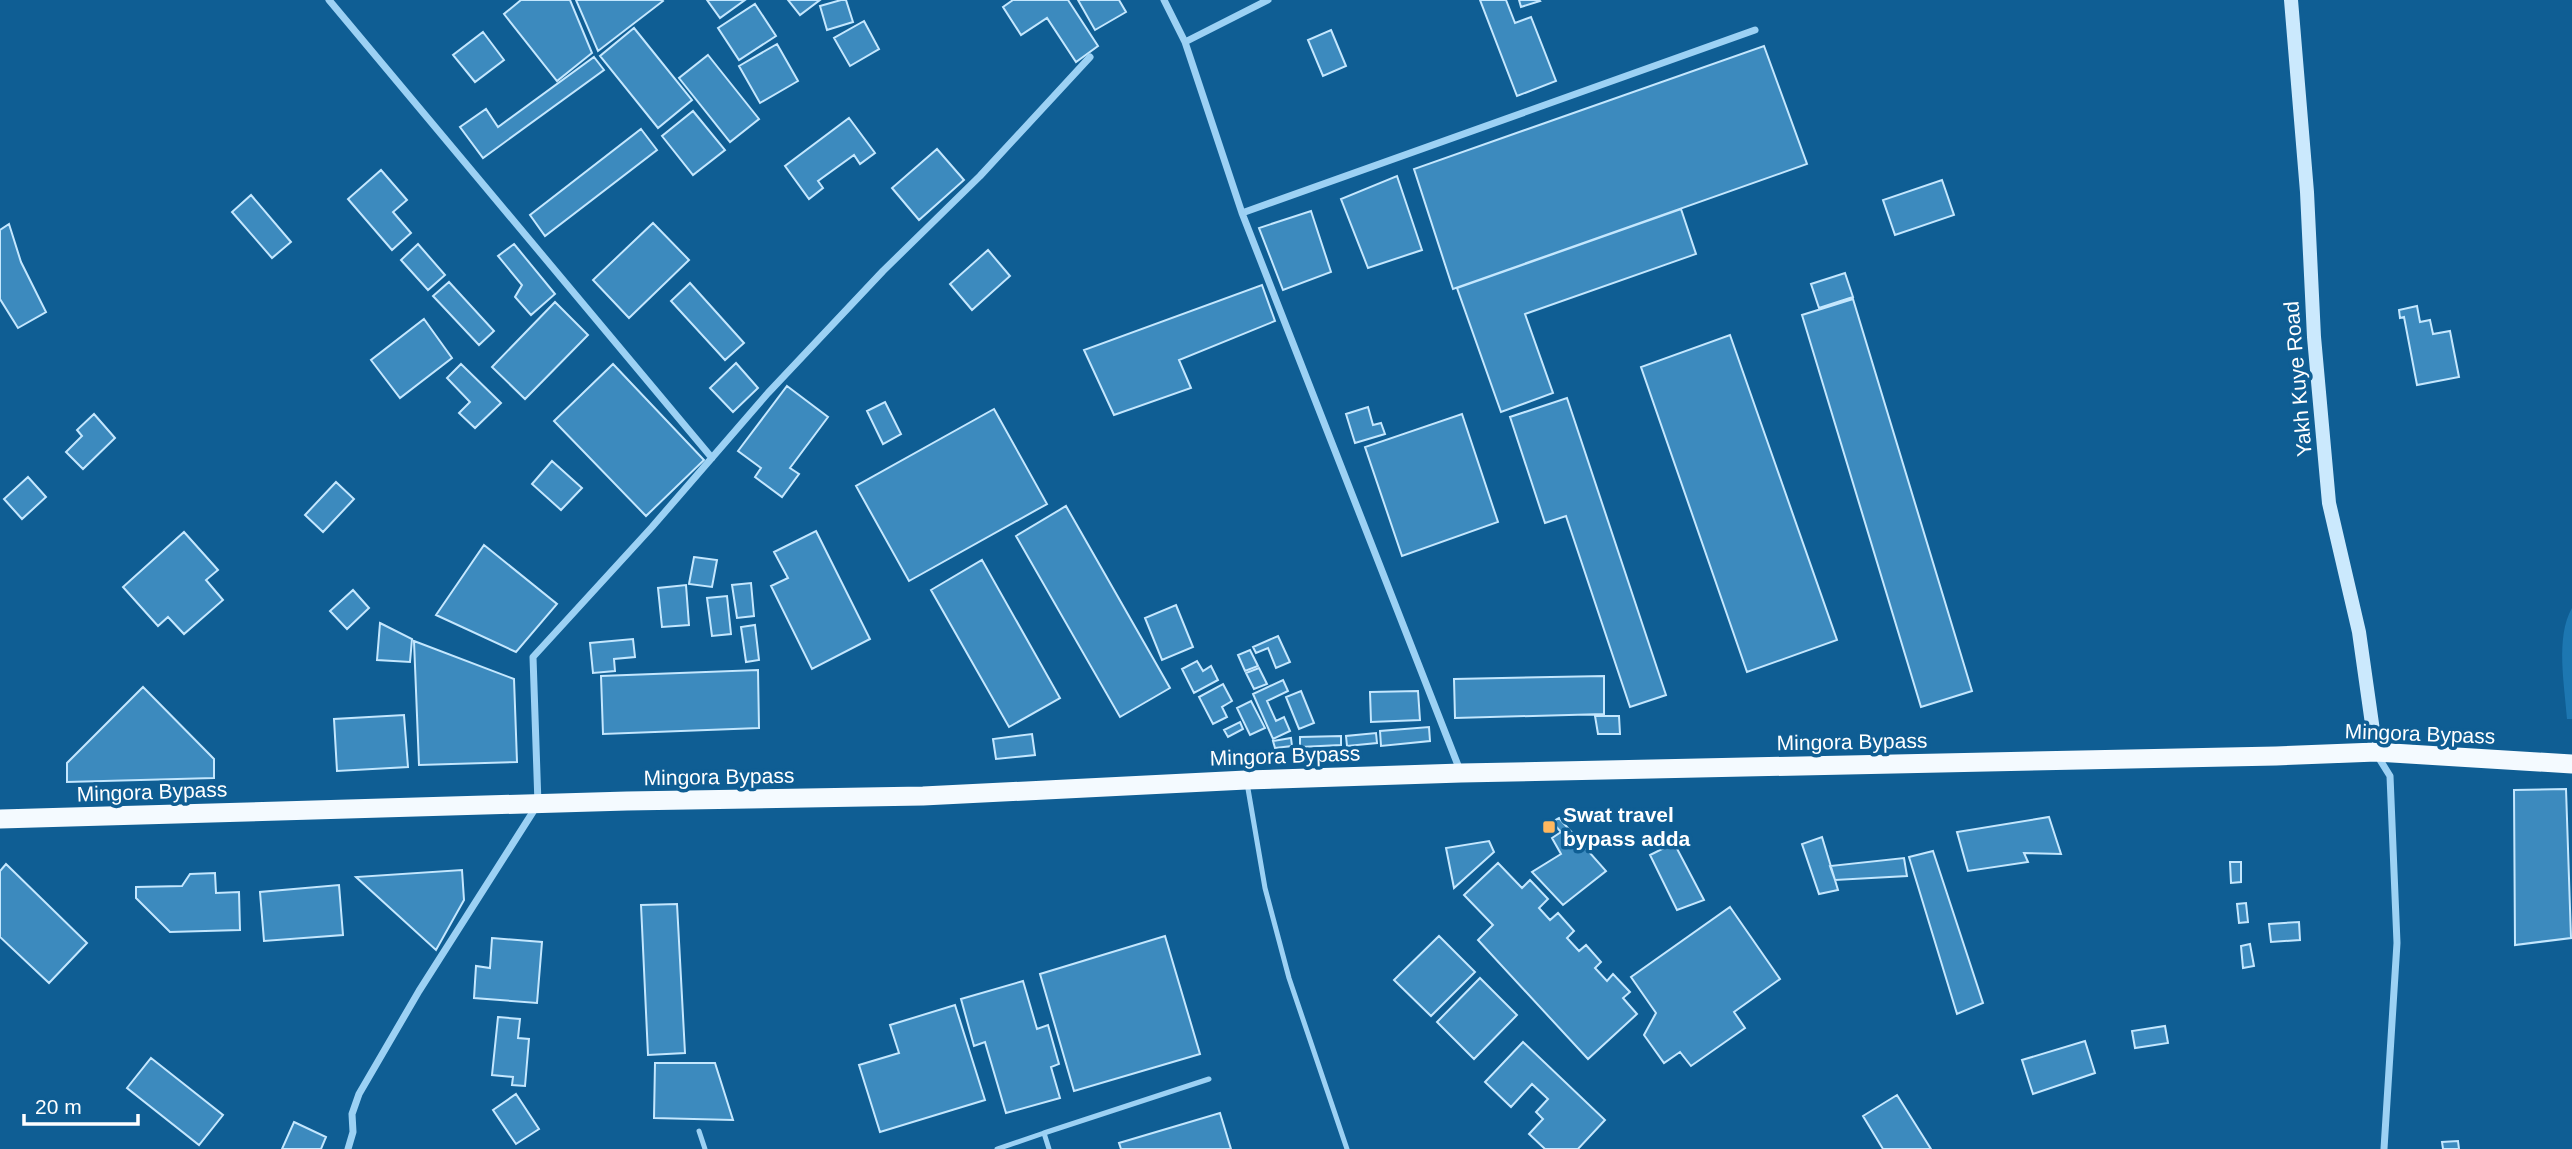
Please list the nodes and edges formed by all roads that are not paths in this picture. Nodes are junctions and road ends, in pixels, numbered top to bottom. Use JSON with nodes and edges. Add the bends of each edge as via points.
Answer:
{"nodes":[{"id":1,"x":329,"y":0,"type":"edge"},
{"id":2,"x":1164,"y":0,"type":"edge"},
{"id":3,"x":1268,"y":0,"type":"edge"},
{"id":4,"x":2291,"y":0,"type":"edge"},
{"id":5,"x":1755,"y":30,"type":"dead end"},
{"id":6,"x":1185,"y":42,"type":"junction"},
{"id":7,"x":1090,"y":57,"type":"dead end"},
{"id":8,"x":1242,"y":213,"type":"junction"},
{"id":9,"x":712,"y":458,"type":"junction"},
{"id":10,"x":2376,"y":752,"type":"junction"},
{"id":11,"x":2572,"y":764,"type":"edge"},
{"id":12,"x":1461,"y":773,"type":"junction"},
{"id":13,"x":1246,"y":780,"type":"junction"},
{"id":14,"x":538,"y":804,"type":"junction"},
{"id":15,"x":0,"y":819,"type":"edge"},
{"id":16,"x":1209,"y":1079,"type":"dead end"},
{"id":17,"x":699,"y":1132,"type":"dead end"},
{"id":18,"x":1044,"y":1133,"type":"junction"},
{"id":19,"x":348,"y":1149,"type":"edge"},
{"id":20,"x":705,"y":1149,"type":"edge"},
{"id":21,"x":998,"y":1149,"type":"edge"},
{"id":22,"x":1049,"y":1149,"type":"edge"},
{"id":23,"x":1348,"y":1149,"type":"edge"},
{"id":24,"x":2384,"y":1149,"type":"edge"}],
"edges":[{"from":1,"to":9,"type":"street"},
{"from":2,"to":6,"type":"street"},
{"from":3,"to":6,"type":"street"},
{"from":4,"to":10,"type":"main road","name":"Yakh Kuye Road","via":[[2329,503],[2359,632]]},
{"from":5,"to":8,"type":"street"},
{"from":6,"to":8,"type":"street"},
{"from":7,"to":9,"type":"street","via":[[980,176],[883,271]]},
{"from":8,"to":12,"type":"street"},
{"from":9,"to":14,"type":"street","via":[[533,657]]},
{"from":10,"to":11,"type":"highway","name":"Mingora Bypass"},
{"from":10,"to":12,"type":"highway","name":"Mingora Bypass"},
{"from":10,"to":24,"type":"street","via":[[2390,776],[2397,943]]},
{"from":12,"to":13,"type":"highway","name":"Mingora Bypass"},
{"from":13,"to":14,"type":"highway","name":"Mingora Bypass","via":[[923,796]]},
{"from":13,"to":23,"type":"lane","via":[[1265,888],[1289,978]]},
{"from":14,"to":15,"type":"highway","name":"Mingora Bypass"},
{"from":14,"to":19,"type":"street","via":[[425,980],[359,1094]]},
{"from":16,"to":18,"type":"lane"},
{"from":17,"to":20,"type":"lane"},
{"from":18,"to":21,"type":"lane"},
{"from":18,"to":22,"type":"lane"}]}
